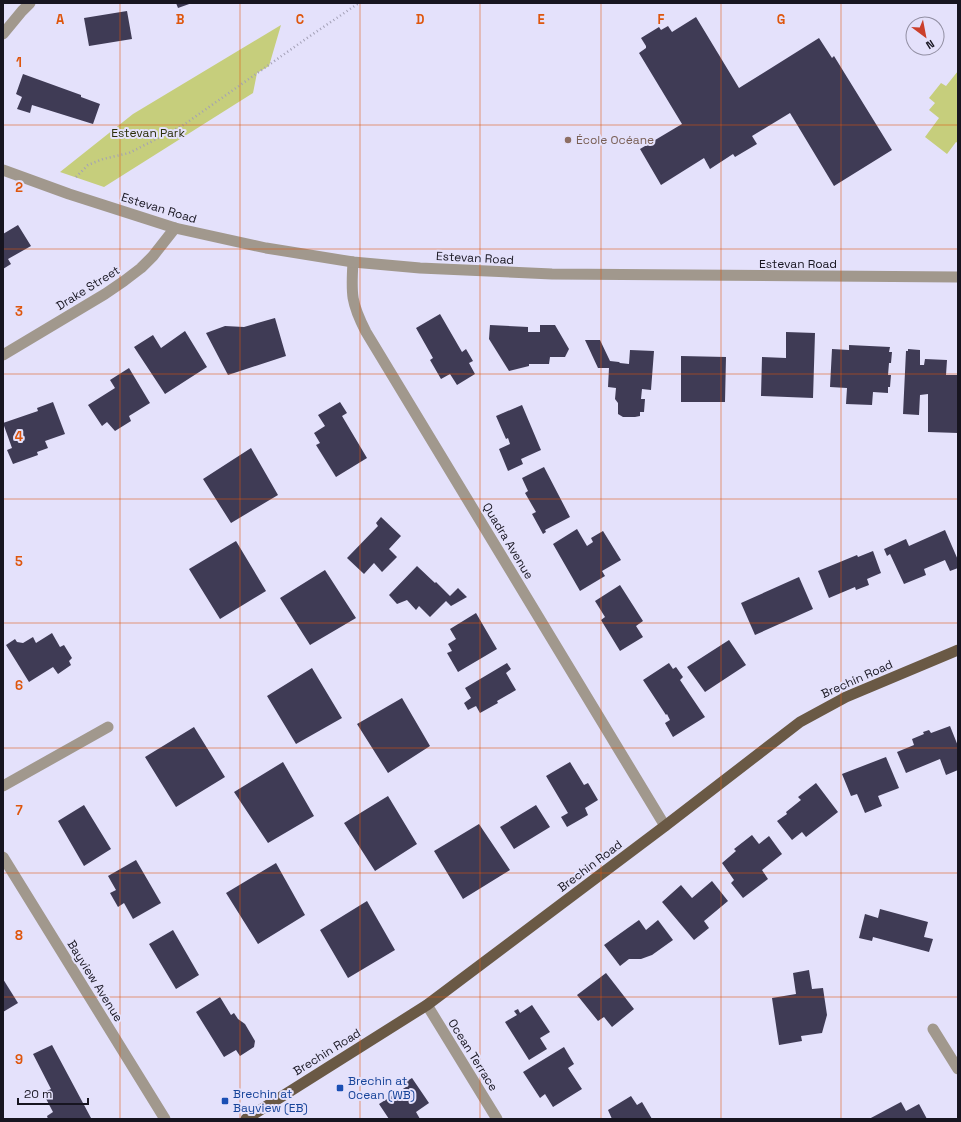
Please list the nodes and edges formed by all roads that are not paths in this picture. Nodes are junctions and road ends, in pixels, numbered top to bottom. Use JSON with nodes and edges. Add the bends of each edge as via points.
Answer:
{"nodes":[{"id":1,"x":30,"y":3,"type":"edge"},
{"id":2,"x":3,"y":34,"type":"edge"},
{"id":3,"x":3,"y":170,"type":"edge"},
{"id":4,"x":175,"y":228,"type":"junction"},
{"id":5,"x":354,"y":262,"type":"junction"},
{"id":6,"x":958,"y":277,"type":"edge"},
{"id":7,"x":3,"y":355,"type":"edge"},
{"id":8,"x":958,"y":650,"type":"edge"},
{"id":9,"x":108,"y":727,"type":"dead end"},
{"id":10,"x":3,"y":786,"type":"edge"},
{"id":11,"x":665,"y":826,"type":"junction"},
{"id":12,"x":3,"y":857,"type":"edge"},
{"id":13,"x":427,"y":1005,"type":"junction"},
{"id":14,"x":933,"y":1029,"type":"dead end"},
{"id":15,"x":958,"y":1069,"type":"edge"},
{"id":16,"x":165,"y":1119,"type":"edge"},
{"id":17,"x":246,"y":1119,"type":"edge"},
{"id":18,"x":497,"y":1119,"type":"edge"}],
"edges":[{"from":1,"to":2,"type":"street"},
{"from":3,"to":4,"type":"street","name":"Estevan Road"},
{"from":4,"to":5,"type":"street","name":"Estevan Road","via":[[266,248]]},
{"from":4,"to":7,"type":"street","name":"Drake Street","via":[[153,256],[124,281]]},
{"from":5,"to":6,"type":"street","name":"Estevan Road","via":[[552,274]]},
{"from":5,"to":11,"type":"street","name":"Quadra Avenue","via":[[352,292],[357,314],[366,332]]},
{"from":8,"to":11,"type":"main road","name":"Brechin Road","via":[[846,697],[800,722]]},
{"from":9,"to":10,"type":"street"},
{"from":11,"to":13,"type":"main road","name":"Brechin Road"},
{"from":12,"to":16,"type":"street","name":"Bayview Avenue"},
{"from":13,"to":17,"type":"main road","name":"Brechin Road"},
{"from":13,"to":18,"type":"street","name":"Ocean Terrace"},
{"from":14,"to":15,"type":"street"}]}
